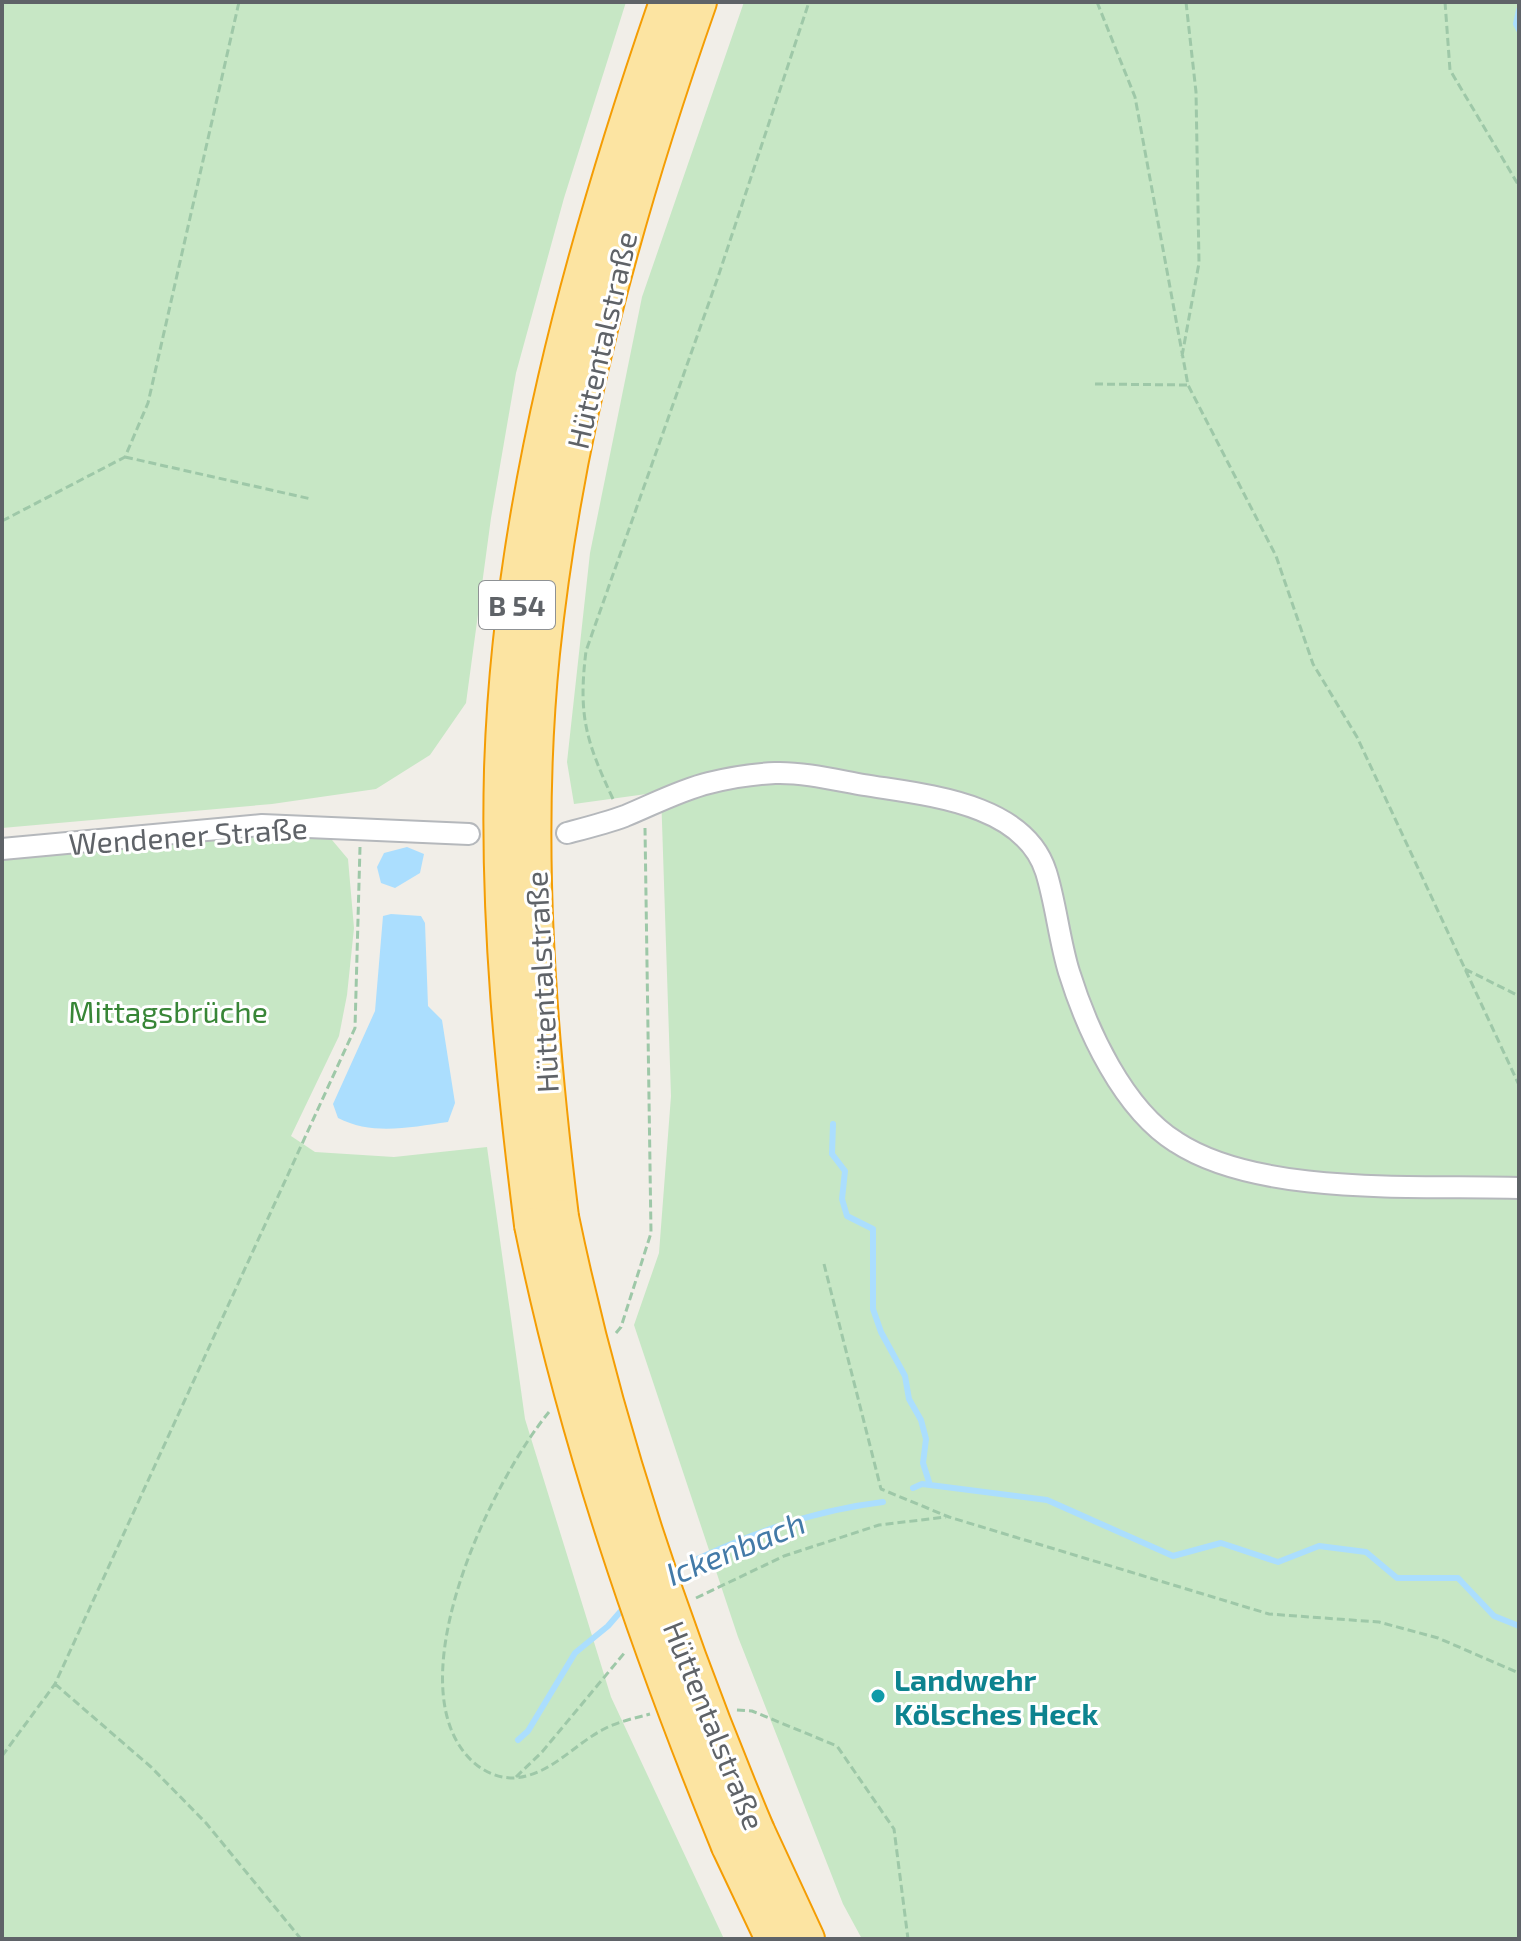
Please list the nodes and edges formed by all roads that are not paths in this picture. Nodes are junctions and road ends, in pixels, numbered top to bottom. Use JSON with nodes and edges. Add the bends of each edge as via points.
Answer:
{"nodes":[{"id":1,"x":667,"y":2,"type":"edge"},
{"id":2,"x":699,"y":2,"type":"edge"},
{"id":3,"x":567,"y":833,"type":"dead end"},
{"id":4,"x":469,"y":834,"type":"dead end"},
{"id":5,"x":2,"y":849,"type":"edge"},
{"id":6,"x":1519,"y":1188,"type":"edge"},
{"id":7,"x":547,"y":1221,"type":"junction"},
{"id":8,"x":743,"y":1839,"type":"junction"},
{"id":9,"x":773,"y":1939,"type":"edge"},
{"id":10,"x":807,"y":1939,"type":"edge"}],
"edges":[{"from":1,"to":7,"type":"highway","name":"Hüttentalstraße","number":"B 54","via":[[595,225],[557,374],[526,536],[511,651],[502,769],[512,1065]]},
{"from":2,"to":7,"type":"highway","name":"Hüttentalstraße","number":"B 54","via":[[625,234],[587,381],[556,541],[535,772]]},
{"from":3,"to":6,"type":"street","via":[[708,783],[776,773],[910,792],[979,810],[1019,833],[1032,847],[1045,869],[1069,973],[1101,1048],[1135,1108],[1177,1143],[1235,1166],[1296,1179]]},
{"from":4,"to":5,"type":"street","name":"Wendener Straße","via":[[262,825]]},
{"from":7,"to":8,"type":"highway","name":"Hüttentalstraße","number":"B 54","bridge":true,"via":[[582,1318],[615,1442]]},
{"from":8,"to":9,"type":"highway","name":"Hüttentalstraße","number":"B 54"},
{"from":8,"to":10,"type":"highway","name":"Hüttentalstraße","number":"B 54"}]}
